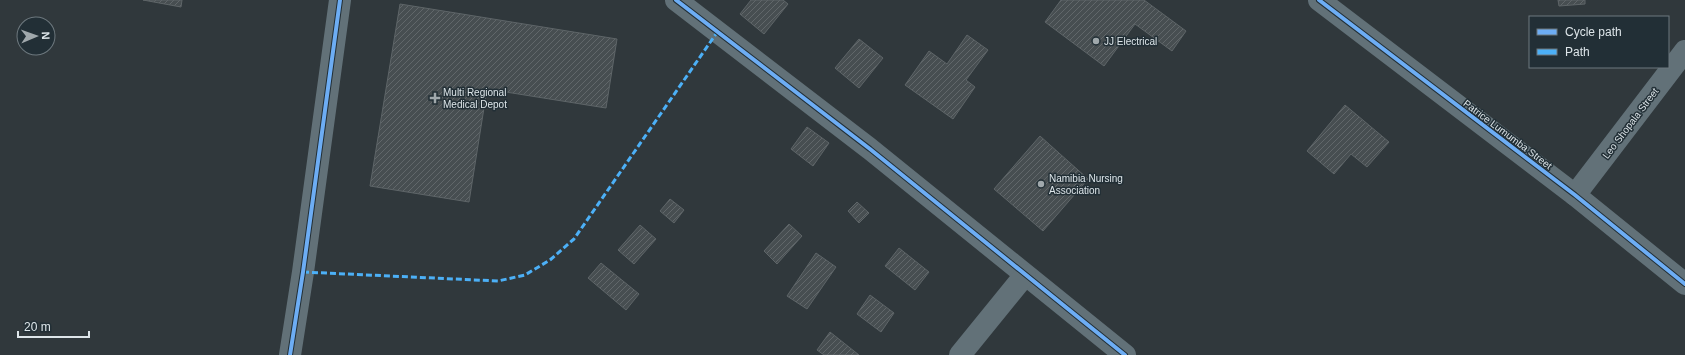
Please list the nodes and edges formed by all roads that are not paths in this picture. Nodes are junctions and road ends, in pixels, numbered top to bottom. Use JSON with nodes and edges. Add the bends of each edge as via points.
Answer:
{"nodes":[{"id":1,"x":340,"y":0,"type":"edge"},
{"id":2,"x":676,"y":0,"type":"edge"},
{"id":3,"x":1319,"y":0,"type":"edge"},
{"id":4,"x":1685,"y":51,"type":"edge"},
{"id":5,"x":1575,"y":195,"type":"junction"},
{"id":6,"x":1026,"y":275,"type":"junction"},
{"id":7,"x":1685,"y":284,"type":"edge"},
{"id":8,"x":290,"y":355,"type":"edge"},
{"id":9,"x":960,"y":355,"type":"edge"},
{"id":10,"x":1125,"y":355,"type":"edge"}],
"edges":[{"from":1,"to":8,"type":"street","via":[[304,272]]},
{"from":2,"to":6,"type":"street","via":[[870,149]]},
{"from":3,"to":5,"type":"street","name":"Patrice Lumumba Street"},
{"from":4,"to":5,"type":"street","name":"Leo Shopala Street"},
{"from":5,"to":7,"type":"street","name":"Patrice Lumumba Street"},
{"from":6,"to":9,"type":"street"},
{"from":6,"to":10,"type":"street"}]}
